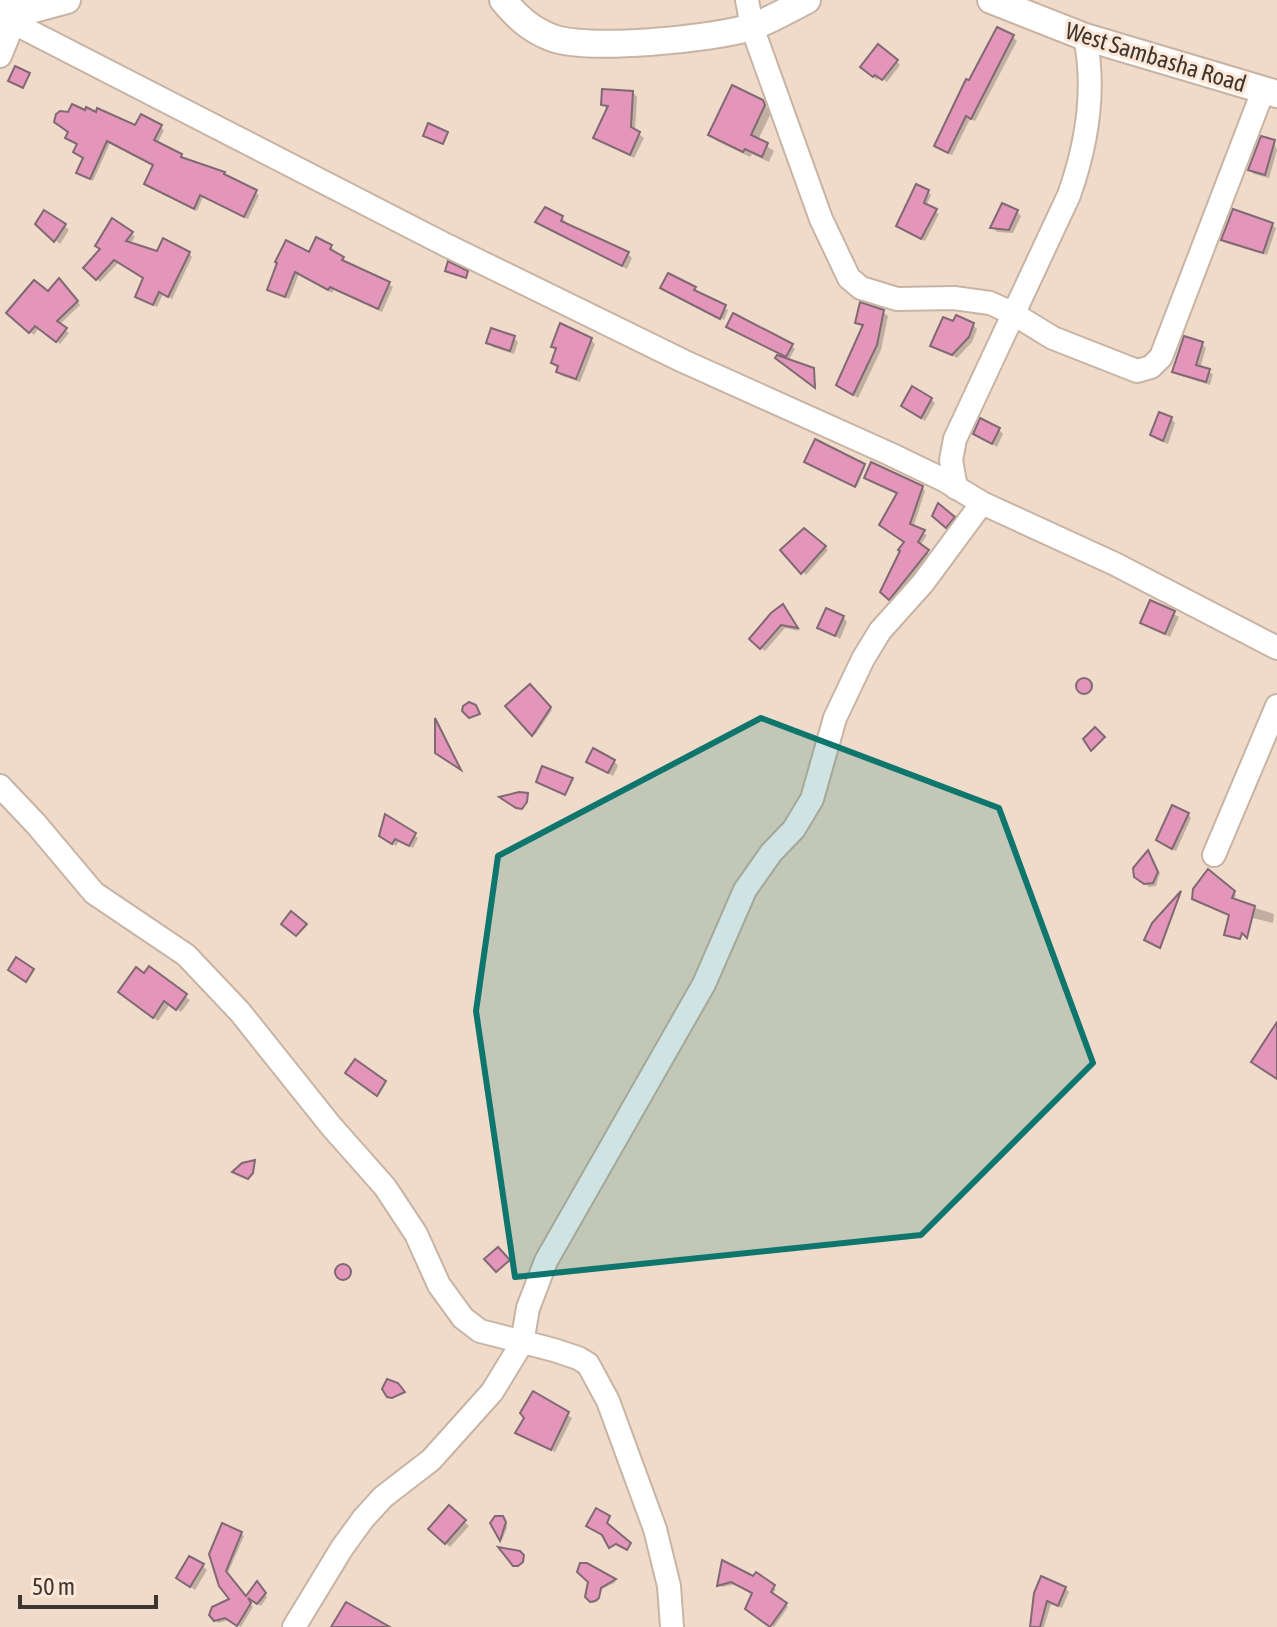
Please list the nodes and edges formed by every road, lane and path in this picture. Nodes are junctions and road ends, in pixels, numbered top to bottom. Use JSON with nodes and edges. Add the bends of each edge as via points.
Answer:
{"nodes":[{"id":1,"x":67,"y":0,"type":"edge"},
{"id":2,"x":503,"y":0,"type":"edge"},
{"id":3,"x":747,"y":0,"type":"edge"},
{"id":4,"x":807,"y":0,"type":"edge"},
{"id":5,"x":991,"y":0,"type":"edge"},
{"id":6,"x":3,"y":21,"type":"edge"},
{"id":7,"x":752,"y":27,"type":"junction"},
{"id":8,"x":1085,"y":37,"type":"junction"},
{"id":9,"x":0,"y":56,"type":"edge"},
{"id":10,"x":1270,"y":92,"type":"edge"},
{"id":11,"x":1012,"y":313,"type":"junction"},
{"id":12,"x":956,"y":488,"type":"junction"},
{"id":13,"x":982,"y":503,"type":"junction"},
{"id":14,"x":1277,"y":648,"type":"edge"},
{"id":15,"x":1277,"y":706,"type":"edge"},
{"id":16,"x":0,"y":786,"type":"edge"},
{"id":17,"x":1214,"y":855,"type":"dead end"},
{"id":18,"x":522,"y":1343,"type":"junction"},
{"id":19,"x":294,"y":1627,"type":"edge"},
{"id":20,"x":672,"y":1627,"type":"edge"}],
"edges":[{"from":1,"to":6,"type":"street"},
{"from":2,"to":7,"type":"street","via":[[519,20],[578,45]]},
{"from":3,"to":7,"type":"street"},
{"from":4,"to":7,"type":"street"},
{"from":5,"to":8,"type":"street","name":"West Sambasha Road"},
{"from":6,"to":9,"type":"street"},
{"from":6,"to":12,"type":"street","via":[[444,244]]},
{"from":7,"to":11,"type":"street","via":[[821,219],[849,278],[861,288],[897,299],[974,300]]},
{"from":8,"to":10,"type":"street","name":"West Sambasha Road"},
{"from":8,"to":11,"type":"street","via":[[1089,102],[1080,163]]},
{"from":10,"to":11,"type":"street","via":[[1161,357],[1151,367],[1137,371],[1113,362],[1053,338]]},
{"from":11,"to":12,"type":"street","via":[[955,439],[951,460]]},
{"from":12,"to":13,"type":"street"},
{"from":13,"to":14,"type":"street"},
{"from":13,"to":18,"type":"street","via":[[863,659],[835,718],[812,799],[745,890],[704,984],[546,1261],[528,1308]]},
{"from":15,"to":17,"type":"street"},
{"from":16,"to":18,"type":"street","via":[[94,893],[186,955],[240,1012],[385,1187],[463,1318],[480,1331]]},
{"from":18,"to":19,"type":"street","via":[[492,1392],[458,1431],[363,1519]]},
{"from":18,"to":20,"type":"street","via":[[578,1358],[596,1376],[655,1529],[669,1586]]}]}
